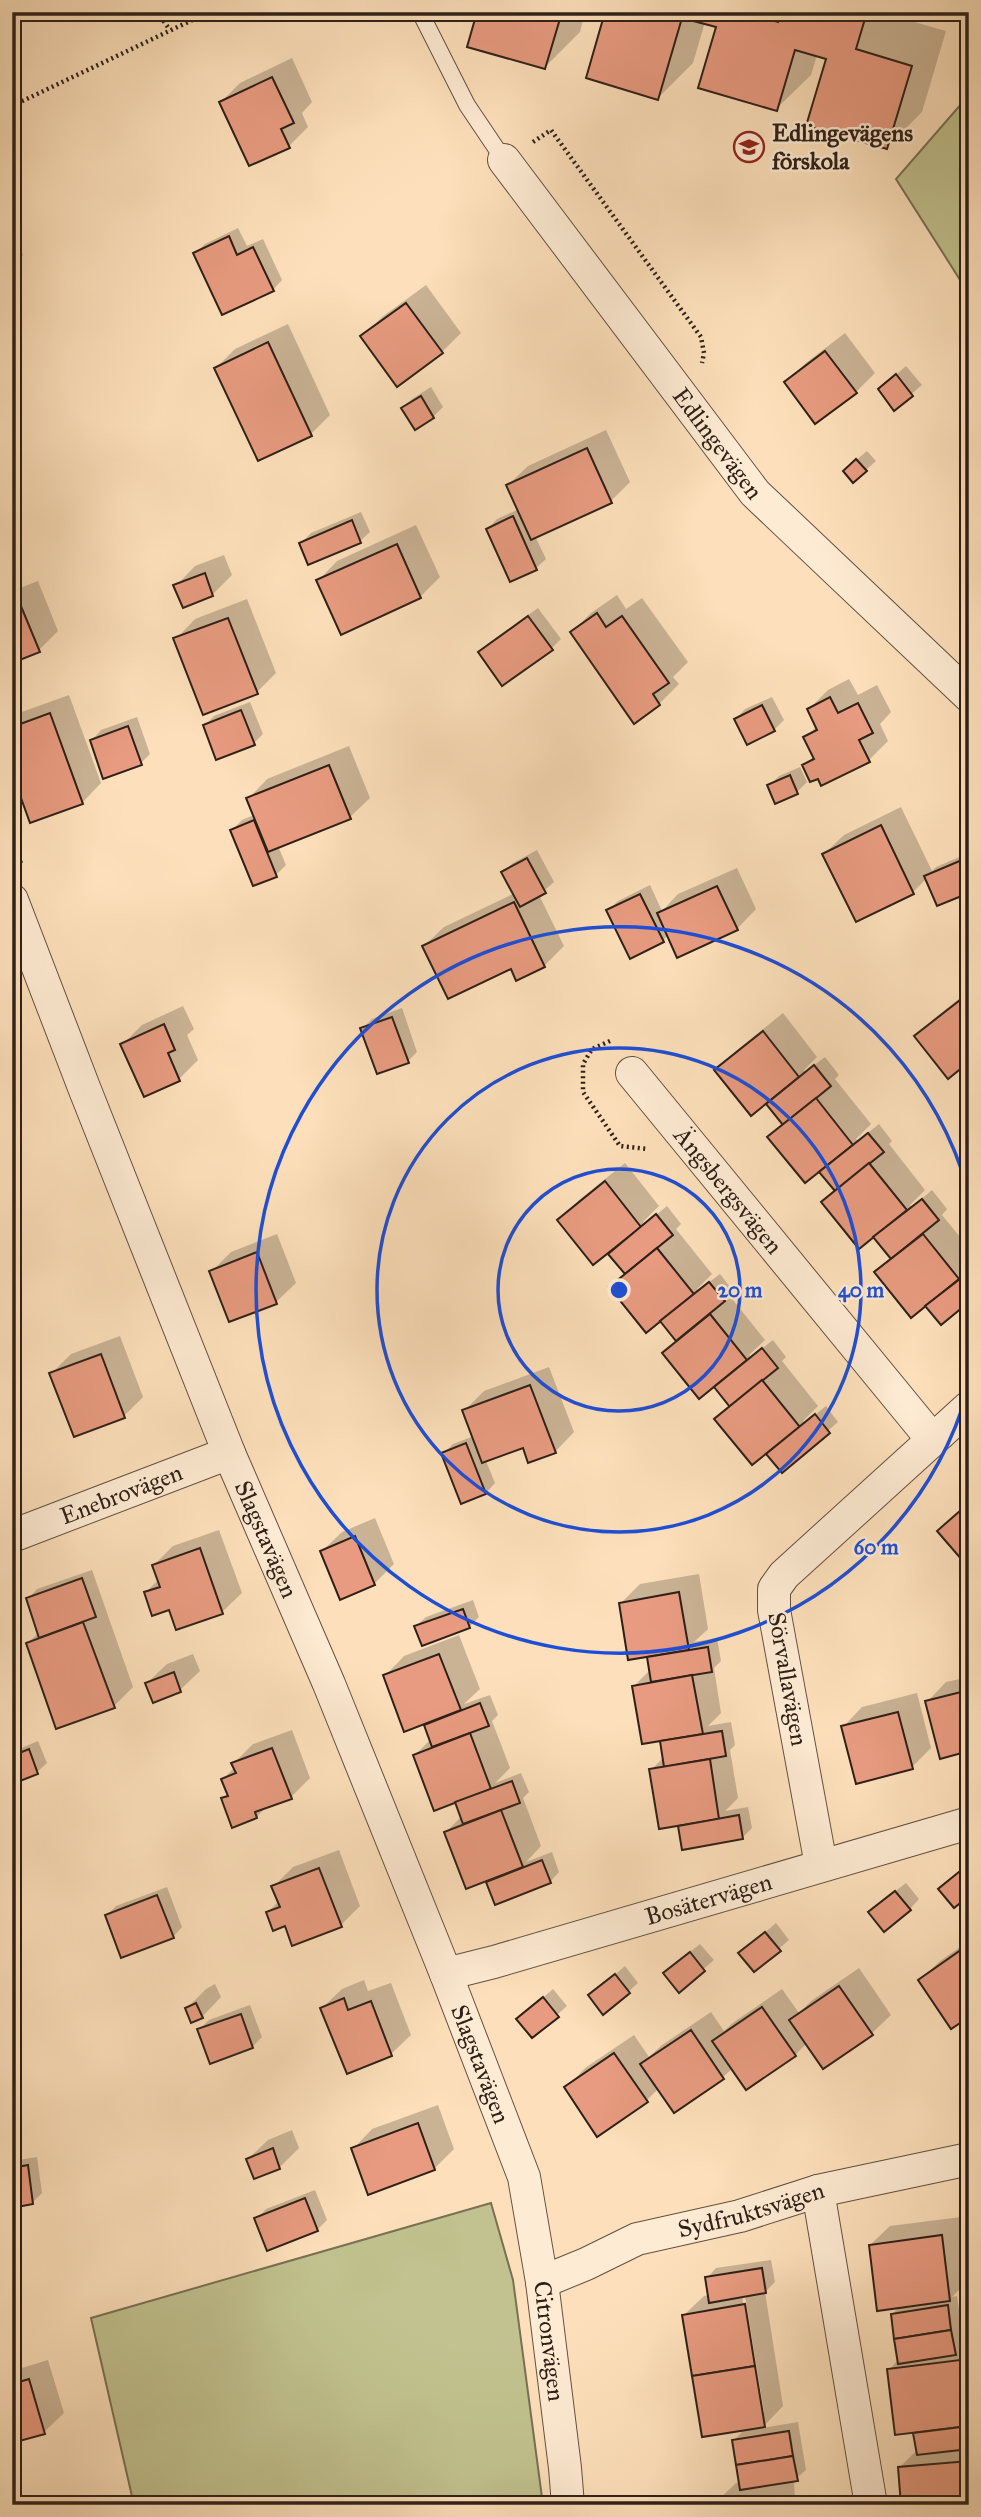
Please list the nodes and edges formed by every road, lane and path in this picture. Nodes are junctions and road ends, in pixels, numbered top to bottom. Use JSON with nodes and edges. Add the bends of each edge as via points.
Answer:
{"nodes":[{"id":1,"x":157,"y":12,"type":"edge"},
{"id":2,"x":209,"y":12,"type":"edge"},
{"id":3,"x":420,"y":12,"type":"edge"},
{"id":4,"x":170,"y":30,"type":"junction"},
{"id":5,"x":12,"y":106,"type":"edge"},
{"id":6,"x":504,"y":160,"type":"joint"},
{"id":7,"x":969,"y":696,"type":"edge"},
{"id":8,"x":12,"y":841,"type":"edge"},
{"id":9,"x":19,"y":887,"type":"edge"},
{"id":10,"x":619,"y":1038,"type":"dead end"},
{"id":11,"x":632,"y":1073,"type":"dead end"},
{"id":12,"x":659,"y":1149,"type":"dead end"},
{"id":13,"x":969,"y":1407,"type":"edge"},
{"id":14,"x":932,"y":1439,"type":"junction"},
{"id":15,"x":229,"y":1453,"type":"junction"},
{"id":16,"x":12,"y":1536,"type":"edge"},
{"id":17,"x":969,"y":1823,"type":"edge"},
{"id":18,"x":821,"y":1865,"type":"junction"},
{"id":19,"x":446,"y":1974,"type":"junction"},
{"id":20,"x":969,"y":2159,"type":"edge"},
{"id":21,"x":524,"y":2177,"type":"joint"},
{"id":22,"x":818,"y":2191,"type":"junction"},
{"id":23,"x":542,"y":2282,"type":"junction"},
{"id":24,"x":568,"y":2505,"type":"edge"},
{"id":25,"x":871,"y":2505,"type":"edge"}],
"edges":[{"from":1,"to":4,"type":"path"},
{"from":2,"to":4,"type":"path"},
{"from":3,"to":6,"type":"lane","via":[[467,105]]},
{"from":4,"to":5,"type":"path"},
{"from":6,"to":7,"type":"street","name":"Edlingevägen","via":[[755,493]]},
{"from":8,"to":9,"type":"path"},
{"from":9,"to":15,"type":"street","name":"Slagstavägen"},
{"from":10,"to":12,"type":"path","via":[[592,1049],[583,1064],[583,1092],[620,1146]]},
{"from":11,"to":14,"type":"street","name":"Ängsbergsvägen"},
{"from":13,"to":14,"type":"street","name":"Sörvallavägen"},
{"from":14,"to":18,"type":"street","name":"Sörvallavägen","via":[[774,1589],[774,1610]]},
{"from":15,"to":16,"type":"street","name":"Enebrovägen"},
{"from":15,"to":19,"type":"street","name":"Slagstavägen"},
{"from":17,"to":18,"type":"street","name":"Bosätervägen"},
{"from":18,"to":19,"type":"street","name":"Bosätervägen"},
{"from":19,"to":21,"type":"street","name":"Slagstavägen"},
{"from":20,"to":22,"type":"street","name":"Sydfruktsvägen"},
{"from":21,"to":23,"type":"street","name":"Citronvägen"},
{"from":22,"to":23,"type":"street","name":"Sydfruktsvägen","via":[[740,2216],[637,2239]]},
{"from":22,"to":25,"type":"street"},
{"from":23,"to":24,"type":"street","name":"Citronvägen"}]}
